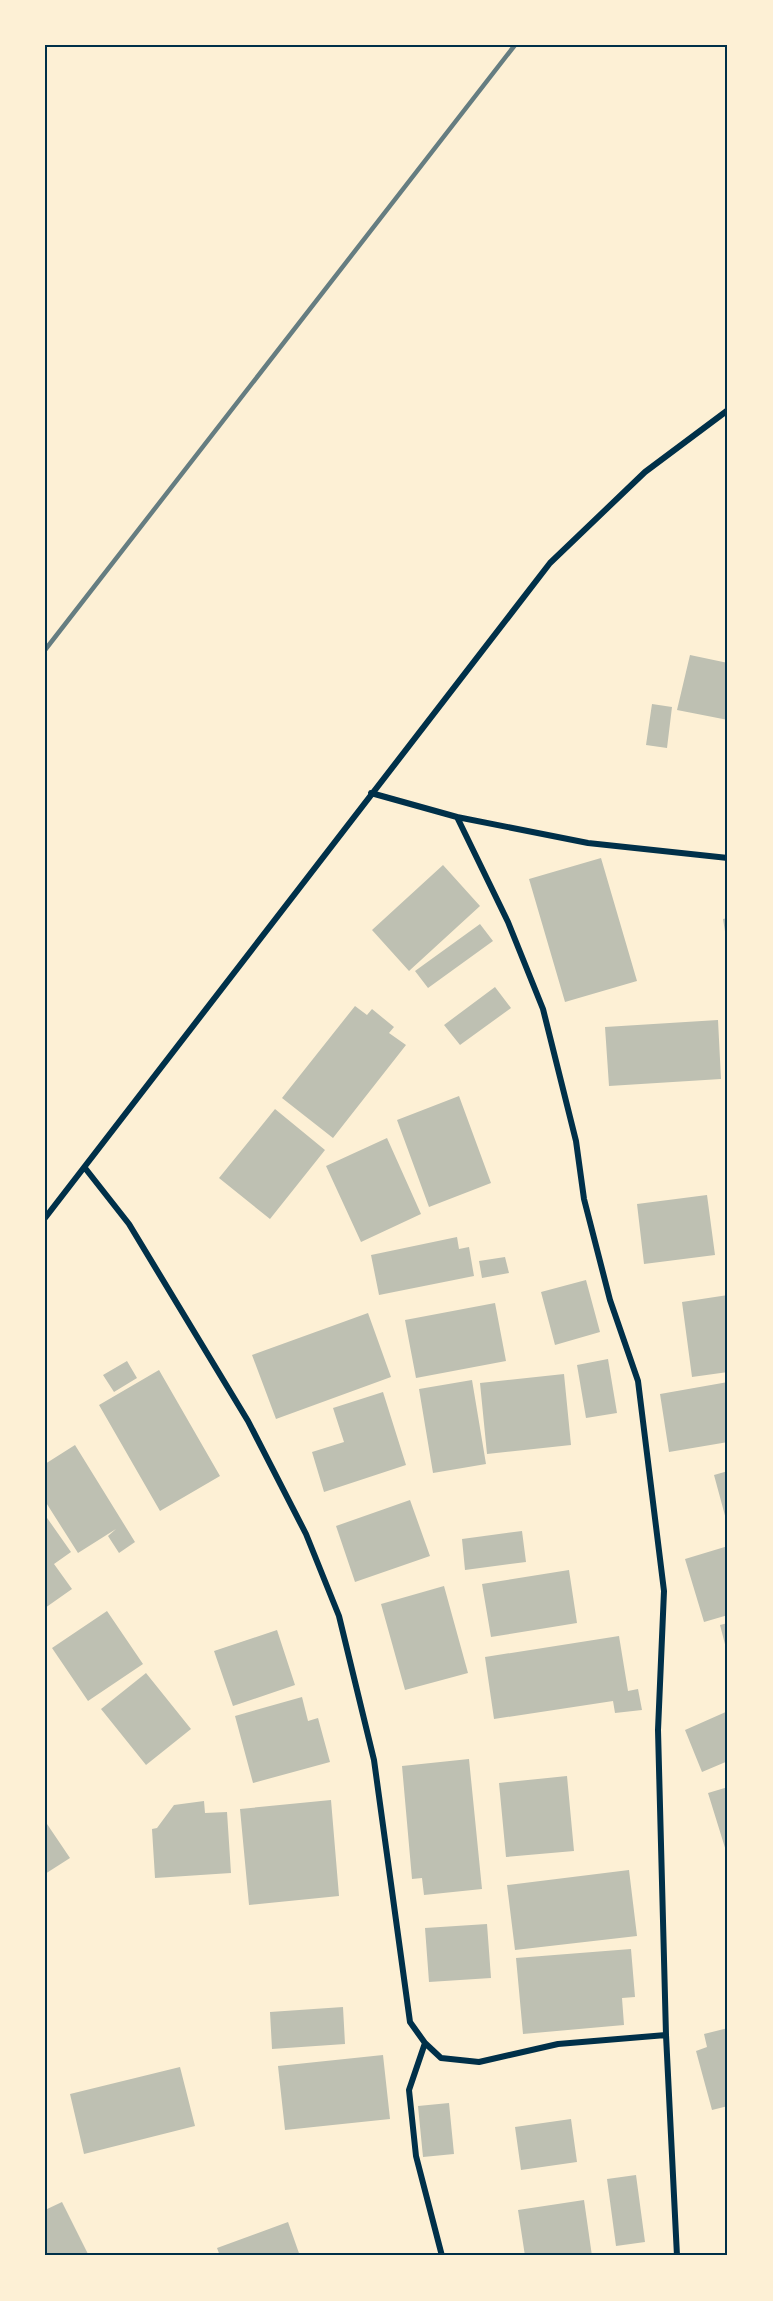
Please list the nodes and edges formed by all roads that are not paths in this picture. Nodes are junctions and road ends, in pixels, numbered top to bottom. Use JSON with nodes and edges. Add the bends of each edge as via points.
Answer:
{"nodes":[{"id":1,"x":728,"y":410,"type":"edge"},
{"id":2,"x":370,"y":793,"type":"junction"},
{"id":3,"x":457,"y":817,"type":"junction"},
{"id":4,"x":728,"y":858,"type":"edge"},
{"id":5,"x":85,"y":1168,"type":"junction"},
{"id":6,"x":45,"y":1218,"type":"edge"},
{"id":7,"x":666,"y":2035,"type":"junction"},
{"id":8,"x":425,"y":2043,"type":"junction"},
{"id":9,"x":442,"y":2256,"type":"edge"},
{"id":10,"x":677,"y":2256,"type":"edge"}],
"edges":[{"from":1,"to":2,"type":"street","via":[[645,472],[550,563]]},
{"from":2,"to":3,"type":"street"},
{"from":2,"to":5,"type":"street"},
{"from":3,"to":4,"type":"street","via":[[588,843]]},
{"from":3,"to":7,"type":"street","via":[[508,922],[543,1009],[576,1141],[584,1199],[610,1300],[638,1381],[664,1591],[658,1730]]},
{"from":5,"to":6,"type":"street"},
{"from":5,"to":8,"type":"street","via":[[129,1224],[248,1421],[306,1534],[335,1605],[374,1760],[410,2022]]},
{"from":7,"to":8,"type":"street","via":[[558,2044],[479,2062],[441,2058]]},
{"from":7,"to":10,"type":"street"},
{"from":8,"to":9,"type":"street","via":[[409,2090],[416,2156]]}]}
